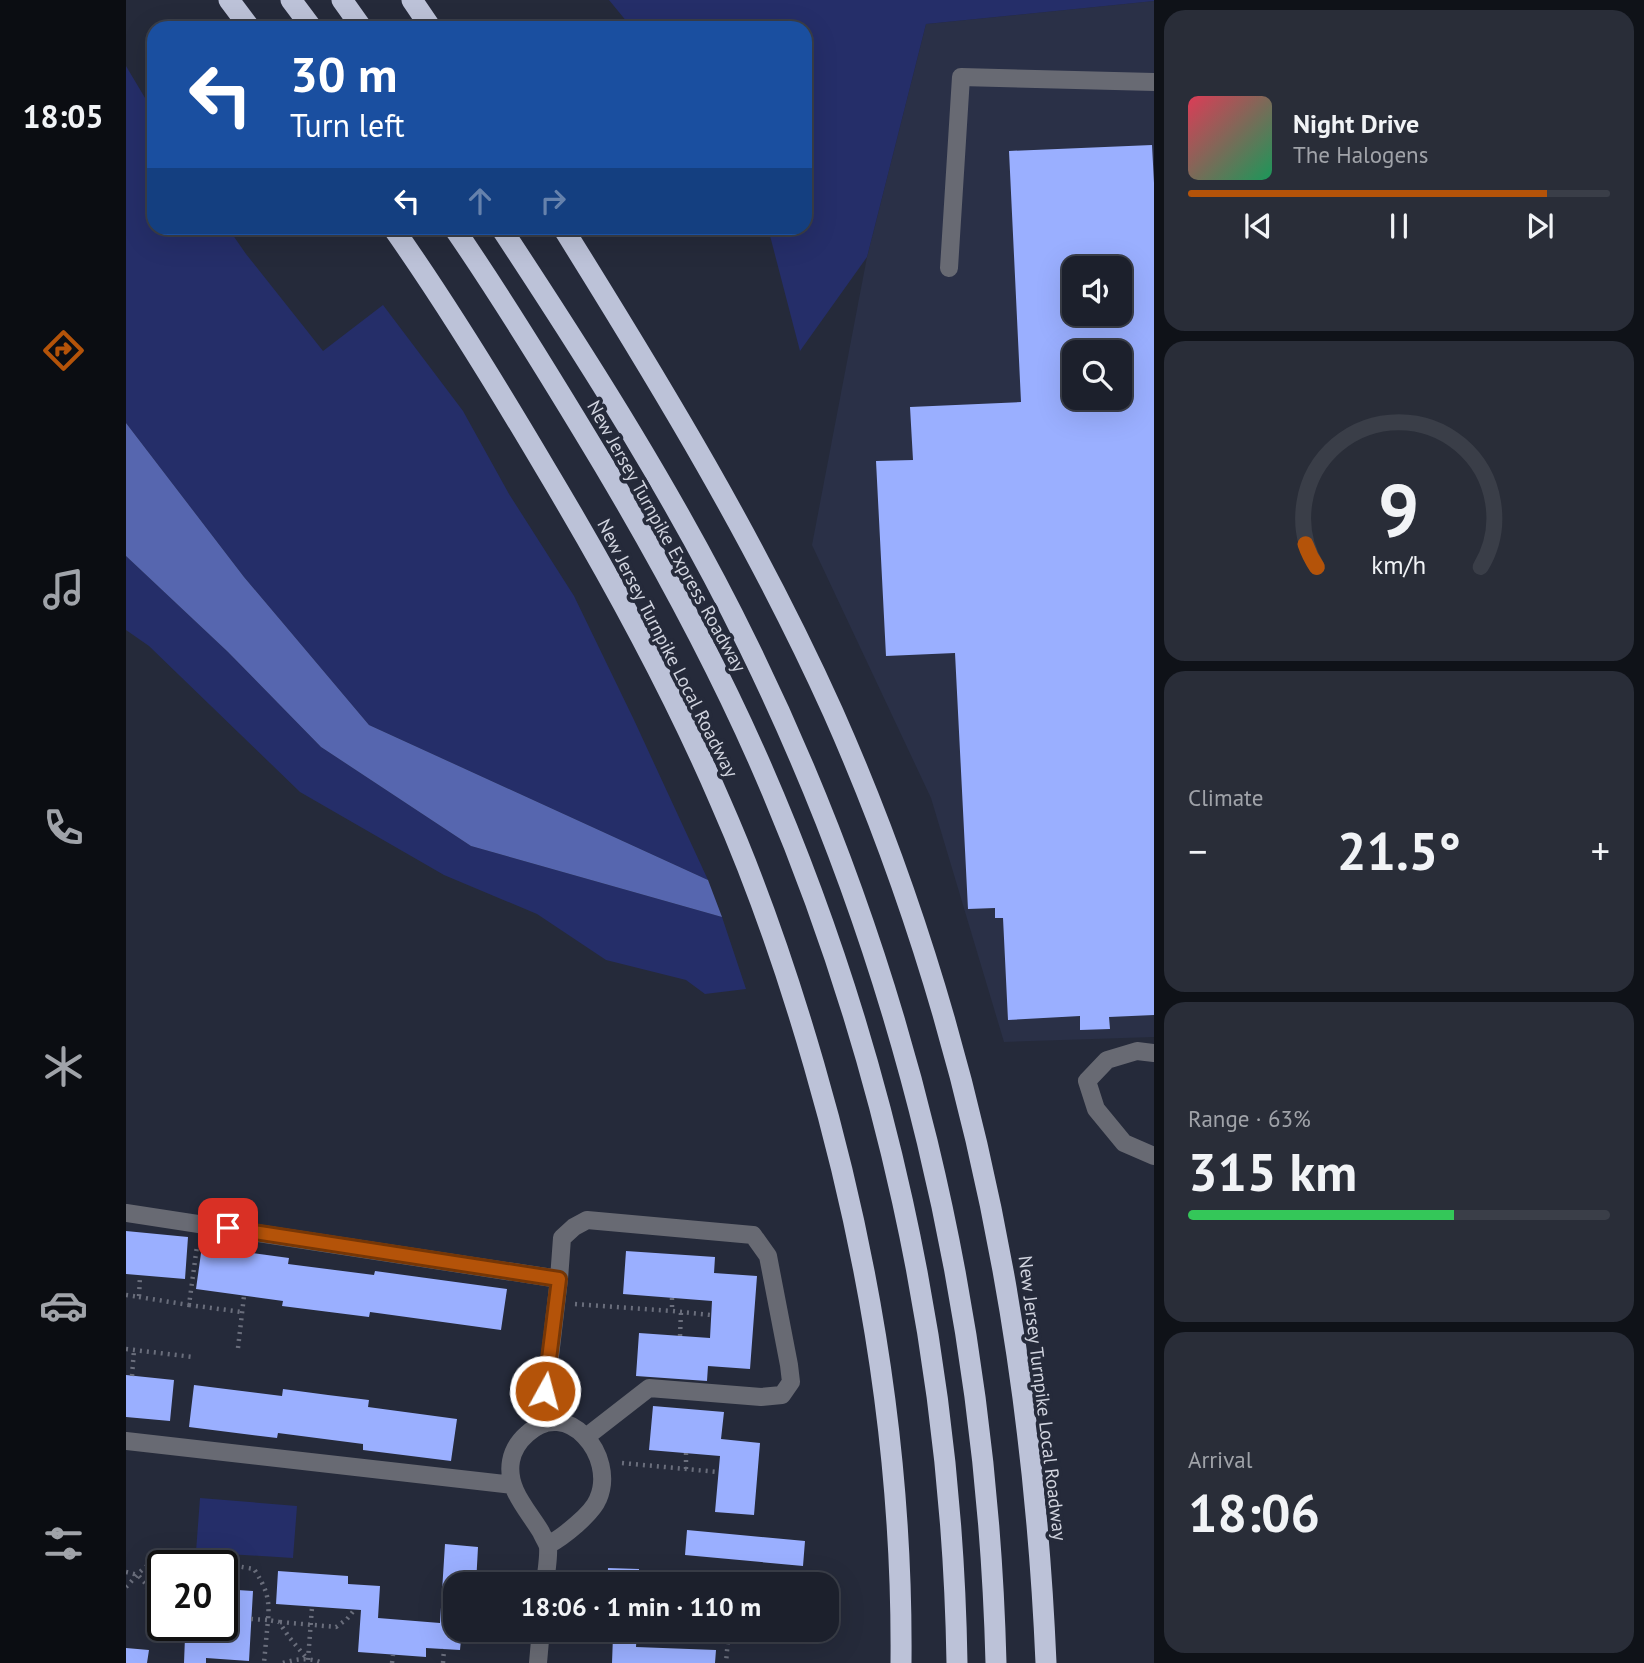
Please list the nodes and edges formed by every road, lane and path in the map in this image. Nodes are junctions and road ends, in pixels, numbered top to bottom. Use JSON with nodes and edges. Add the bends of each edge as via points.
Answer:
{"nodes":[{"id":1,"x":229,"y":0,"type":"edge"},
{"id":2,"x":291,"y":0,"type":"edge"},
{"id":3,"x":342,"y":0,"type":"edge"},
{"id":4,"x":412,"y":0,"type":"edge"},
{"id":5,"x":245,"y":21,"type":"edge"},
{"id":6,"x":307,"y":21,"type":"edge"},
{"id":7,"x":357,"y":21,"type":"edge"},
{"id":8,"x":426,"y":21,"type":"edge"},
{"id":9,"x":1154,"y":82,"type":"edge"},
{"id":10,"x":398,"y":235,"type":"edge"},
{"id":11,"x":459,"y":235,"type":"edge"},
{"id":12,"x":506,"y":235,"type":"edge"},
{"id":13,"x":567,"y":235,"type":"edge"},
{"id":14,"x":948,"y":268,"type":"dead end"},
{"id":15,"x":1154,"y":1053,"type":"edge"},
{"id":16,"x":1154,"y":1156,"type":"edge"},
{"id":17,"x":126,"y":1213,"type":"edge"},
{"id":18,"x":200,"y":1224,"type":"junction"},
{"id":19,"x":140,"y":1276,"type":"dead end"},
{"id":20,"x":559,"y":1279,"type":"junction"},
{"id":21,"x":126,"y":1295,"type":"edge"},
{"id":22,"x":243,"y":1296,"type":"dead end"},
{"id":23,"x":139,"y":1297,"type":"junction"},
{"id":24,"x":672,"y":1298,"type":"dead end"},
{"id":25,"x":556,"y":1303,"type":"junction"},
{"id":26,"x":189,"y":1305,"type":"junction"},
{"id":27,"x":672,"y":1311,"type":"junction"},
{"id":28,"x":242,"y":1312,"type":"junction"},
{"id":29,"x":681,"y":1312,"type":"junction"},
{"id":30,"x":711,"y":1315,"type":"dead end"},
{"id":31,"x":680,"y":1336,"type":"dead end"},
{"id":32,"x":238,"y":1348,"type":"dead end"},
{"id":33,"x":126,"y":1349,"type":"edge"},
{"id":34,"x":134,"y":1350,"type":"junction"},
{"id":35,"x":193,"y":1357,"type":"dead end"},
{"id":36,"x":132,"y":1376,"type":"dead end"},
{"id":37,"x":542,"y":1424,"type":"junction"},
{"id":38,"x":586,"y":1437,"type":"junction"},
{"id":39,"x":126,"y":1441,"type":"edge"},
{"id":40,"x":686,"y":1453,"type":"dead end"},
{"id":41,"x":602,"y":1467,"type":"junction"},
{"id":42,"x":686,"y":1469,"type":"junction"},
{"id":43,"x":718,"y":1472,"type":"dead end"},
{"id":44,"x":513,"y":1485,"type":"junction"},
{"id":45,"x":548,"y":1545,"type":"junction"},
{"id":46,"x":126,"y":1572,"type":"edge"},
{"id":47,"x":546,"y":1572,"type":"edge"},
{"id":48,"x":138,"y":1575,"type":"junction"},
{"id":49,"x":126,"y":1587,"type":"edge"},
{"id":50,"x":147,"y":1587,"type":"edge"},
{"id":51,"x":312,"y":1606,"type":"dead end"},
{"id":52,"x":355,"y":1609,"type":"dead end"},
{"id":53,"x":251,"y":1619,"type":"dead end"},
{"id":54,"x":268,"y":1620,"type":"junction"},
{"id":55,"x":279,"y":1622,"type":"junction"},
{"id":56,"x":311,"y":1625,"type":"junction"},
{"id":57,"x":540,"y":1642,"type":"edge"},
{"id":58,"x":729,"y":1642,"type":"edge"},
{"id":59,"x":444,"y":1649,"type":"dead end"},
{"id":60,"x":393,"y":1655,"type":"dead end"},
{"id":61,"x":308,"y":1660,"type":"junction"},
{"id":62,"x":264,"y":1663,"type":"edge"},
{"id":63,"x":283,"y":1663,"type":"edge"},
{"id":64,"x":322,"y":1663,"type":"edge"},
{"id":65,"x":392,"y":1663,"type":"edge"},
{"id":66,"x":443,"y":1663,"type":"edge"},
{"id":67,"x":538,"y":1663,"type":"edge"},
{"id":68,"x":726,"y":1663,"type":"edge"},
{"id":69,"x":901,"y":1663,"type":"edge"},
{"id":70,"x":957,"y":1663,"type":"edge"},
{"id":71,"x":996,"y":1663,"type":"edge"},
{"id":72,"x":1046,"y":1663,"type":"edge"}],
"edges":[{"from":1,"to":5,"type":"highway"},
{"from":2,"to":6,"type":"highway"},
{"from":3,"to":7,"type":"highway"},
{"from":4,"to":8,"type":"highway"},
{"from":9,"to":14,"type":"street","via":[[961,77]]},
{"from":10,"to":69,"type":"highway","name":"New Jersey Turnpike Local Roadway","via":[[538,455],[615,588],[722,804],[781,956],[846,1189],[882,1376],[898,1529]]},
{"from":11,"to":70,"type":"highway","name":"New Jersey Turnpike Express Roadway","via":[[582,428],[679,597],[758,760],[845,989],[893,1159],[929,1340],[950,1529]]},
{"from":12,"to":71,"type":"highway","name":"New Jersey Turnpike Express Roadway","via":[[692,538],[765,680],[846,871],[885,988],[947,1224],[980,1428]]},
{"from":13,"to":72,"type":"highway","name":"New Jersey Turnpike Local Roadway","via":[[659,382],[787,615],[856,766],[932,977],[974,1125],[1017,1343],[1032,1461]]},
{"from":15,"to":16,"type":"street","via":[[1137,1051],[1107,1060],[1087,1081],[1096,1109],[1124,1143]]},
{"from":17,"to":18,"type":"street"},
{"from":18,"to":20,"type":"street"},
{"from":18,"to":26,"type":"path"},
{"from":19,"to":23,"type":"path"},
{"from":20,"to":25,"type":"street"},
{"from":20,"to":38,"type":"street","via":[[562,1238],[587,1220],[753,1235],[768,1256],[791,1382],[782,1395],[761,1397],[649,1388]]},
{"from":21,"to":23,"type":"path"},
{"from":22,"to":28,"type":"path"},
{"from":23,"to":26,"type":"path"},
{"from":24,"to":27,"type":"path"},
{"from":25,"to":27,"type":"path"},
{"from":25,"to":37,"type":"street"},
{"from":26,"to":28,"type":"path"},
{"from":27,"to":29,"type":"path"},
{"from":28,"to":32,"type":"path"},
{"from":29,"to":30,"type":"path"},
{"from":29,"to":31,"type":"path"},
{"from":33,"to":34,"type":"path"},
{"from":34,"to":35,"type":"path"},
{"from":34,"to":36,"type":"path"},
{"from":37,"to":38,"type":"street","via":[[565,1424]]},
{"from":37,"to":44,"type":"street","via":[[515,1449],[510,1463]]},
{"from":38,"to":41,"type":"street"},
{"from":39,"to":44,"type":"street"},
{"from":40,"to":42,"type":"path"},
{"from":41,"to":42,"type":"path","via":[[620,1463]]},
{"from":41,"to":45,"type":"street","via":[[598,1500],[573,1528]]},
{"from":42,"to":43,"type":"path"},
{"from":44,"to":45,"type":"street"},
{"from":45,"to":47,"type":"street"},
{"from":46,"to":48,"type":"path"},
{"from":48,"to":49,"type":"path"},
{"from":48,"to":50,"type":"path"},
{"from":48,"to":54,"type":"path","via":[[151,1563],[175,1559],[254,1569],[270,1604]]},
{"from":51,"to":56,"type":"path"},
{"from":52,"to":56,"type":"path","via":[[335,1627]]},
{"from":53,"to":54,"type":"path"},
{"from":54,"to":55,"type":"path"},
{"from":54,"to":62,"type":"path"},
{"from":55,"to":56,"type":"path"},
{"from":55,"to":61,"type":"path"},
{"from":56,"to":61,"type":"path"},
{"from":57,"to":67,"type":"street"},
{"from":58,"to":68,"type":"path"},
{"from":59,"to":66,"type":"path"},
{"from":60,"to":65,"type":"path"},
{"from":61,"to":63,"type":"path"},
{"from":61,"to":64,"type":"path"}]}
